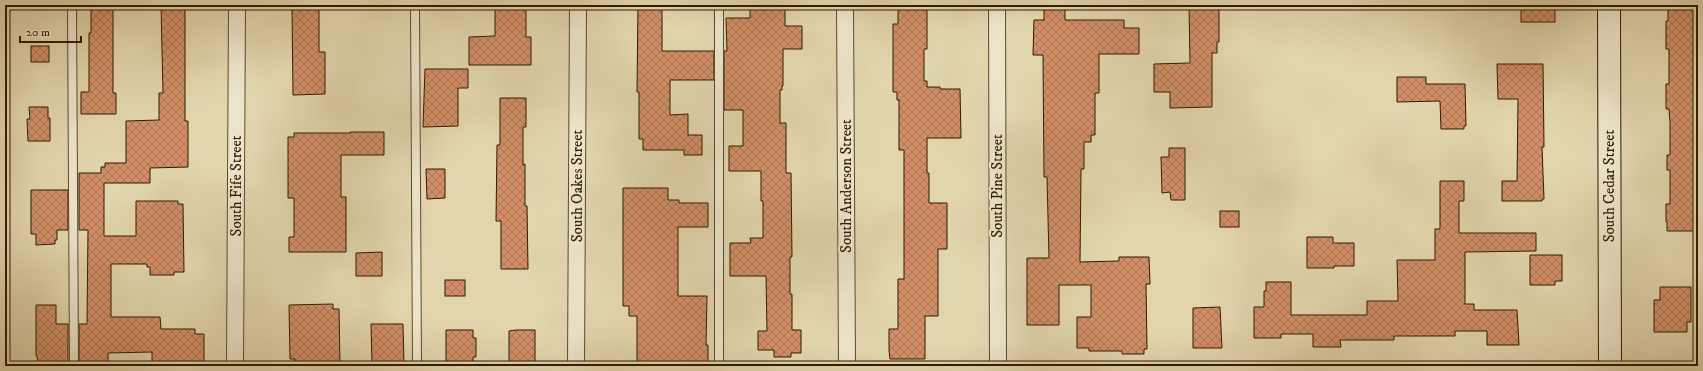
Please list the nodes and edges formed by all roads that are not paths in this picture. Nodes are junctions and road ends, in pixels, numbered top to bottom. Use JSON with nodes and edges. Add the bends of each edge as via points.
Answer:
{"nodes":[{"id":1,"x":72,"y":5,"type":"edge"},
{"id":2,"x":237,"y":5,"type":"edge"},
{"id":3,"x":415,"y":5,"type":"edge"},
{"id":4,"x":578,"y":5,"type":"edge"},
{"id":5,"x":719,"y":5,"type":"edge"},
{"id":6,"x":845,"y":5,"type":"edge"},
{"id":7,"x":997,"y":5,"type":"edge"},
{"id":8,"x":1609,"y":5,"type":"edge"},
{"id":9,"x":74,"y":366,"type":"edge"},
{"id":10,"x":235,"y":366,"type":"edge"},
{"id":11,"x":418,"y":366,"type":"edge"},
{"id":12,"x":576,"y":366,"type":"edge"},
{"id":13,"x":719,"y":366,"type":"edge"},
{"id":14,"x":847,"y":366,"type":"edge"},
{"id":15,"x":998,"y":366,"type":"edge"},
{"id":16,"x":1610,"y":366,"type":"edge"}],
"edges":[{"from":1,"to":9,"type":"lane"},
{"from":2,"to":10,"type":"street","name":"South Fife Street"},
{"from":3,"to":11,"type":"lane"},
{"from":4,"to":12,"type":"street","name":"South Oakes Street"},
{"from":5,"to":13,"type":"lane"},
{"from":6,"to":14,"type":"street","name":"South Anderson Street"},
{"from":7,"to":15,"type":"street","name":"South Pine Street"},
{"from":8,"to":16,"type":"main road","name":"South Cedar Street"}]}
